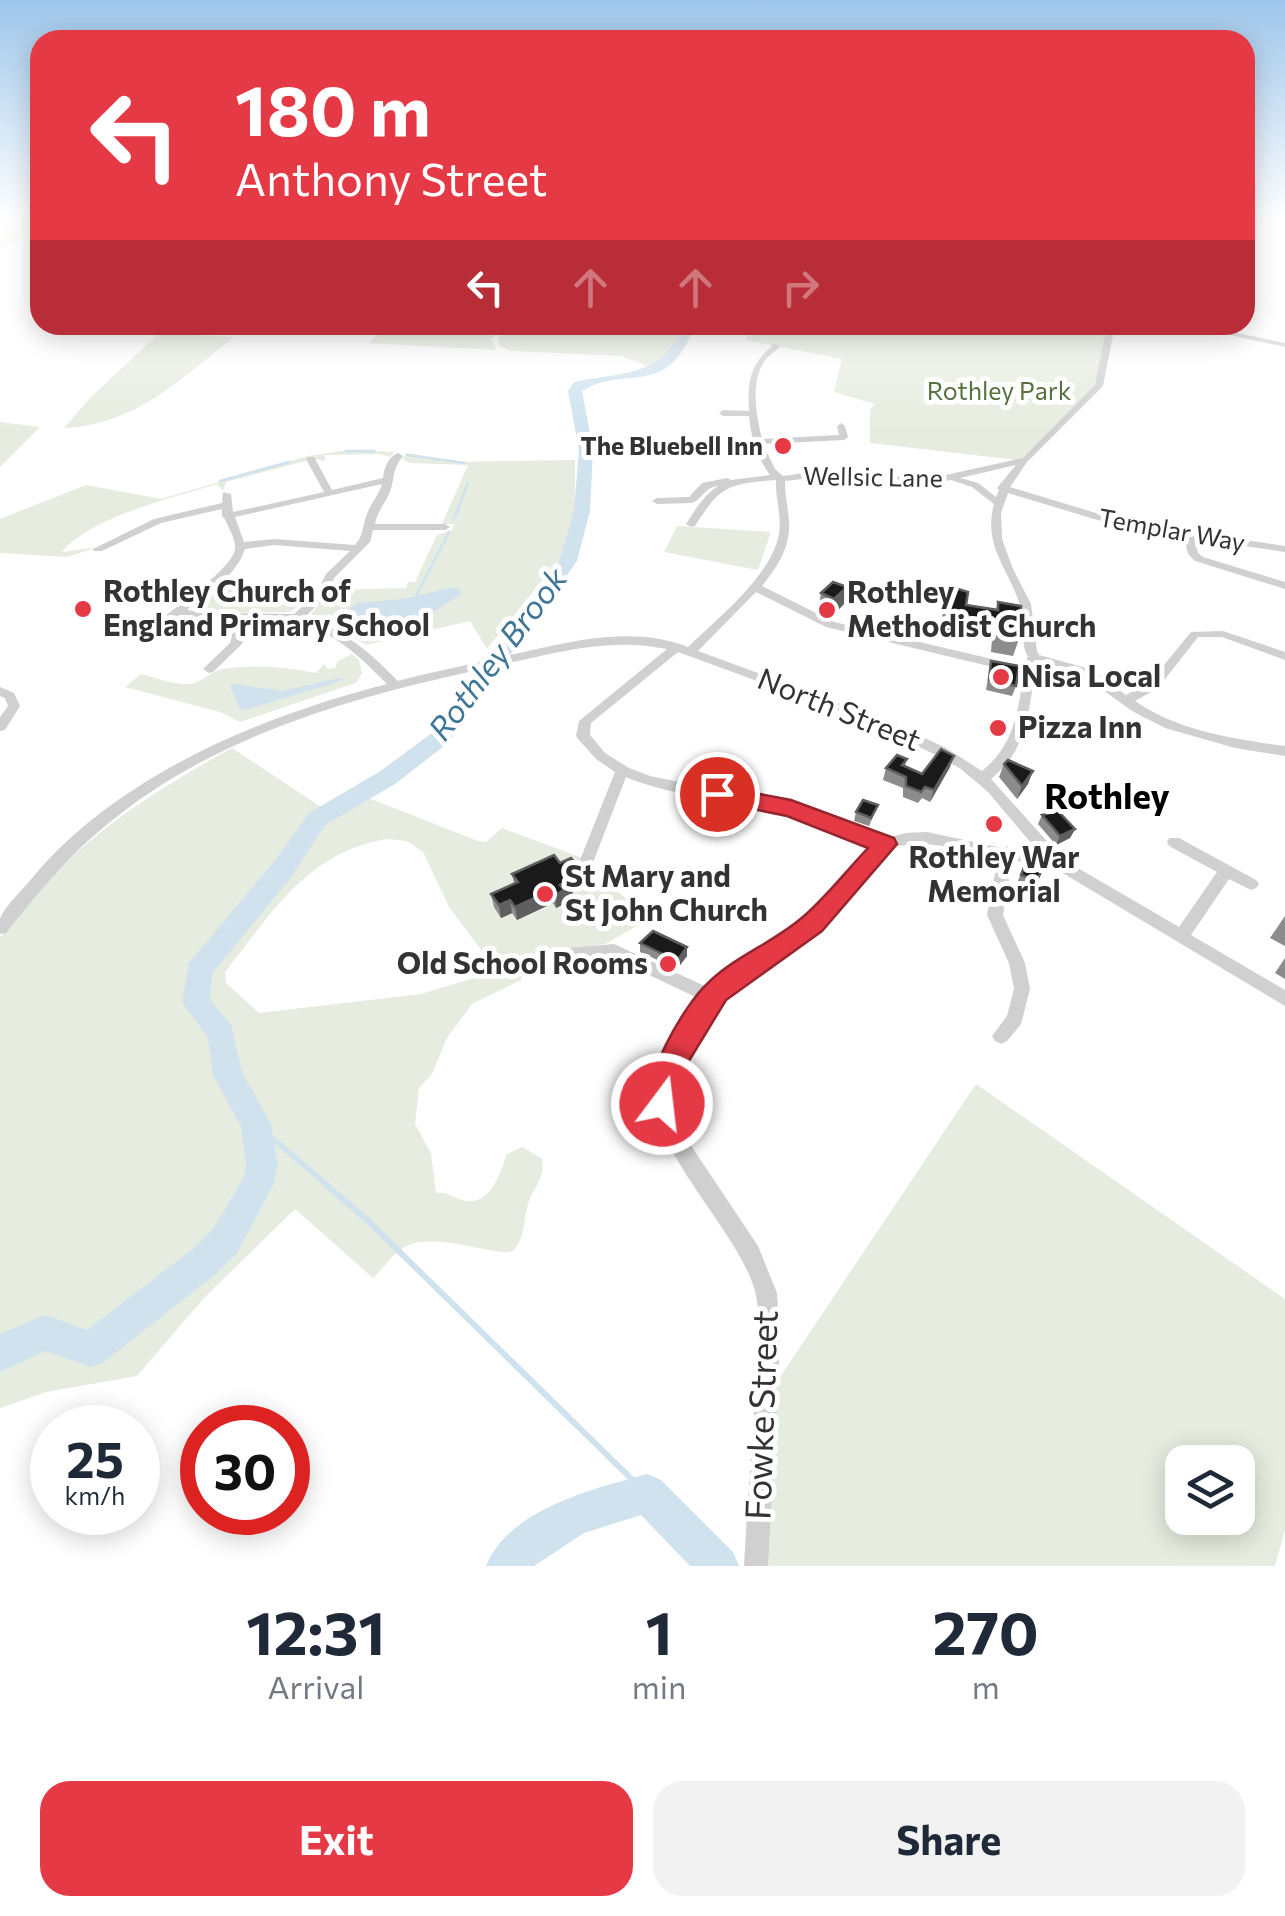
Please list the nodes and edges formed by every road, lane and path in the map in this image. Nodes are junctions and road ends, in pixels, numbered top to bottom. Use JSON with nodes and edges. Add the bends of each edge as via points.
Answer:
{"nodes":[{"id":1,"x":1110,"y":335,"type":"edge"},
{"id":2,"x":1236,"y":335,"type":"edge"},
{"id":3,"x":1285,"y":345,"type":"edge"},
{"id":4,"x":777,"y":346,"type":"dead end"},
{"id":5,"x":723,"y":413,"type":"dead end"},
{"id":6,"x":752,"y":414,"type":"junction"},
{"id":7,"x":841,"y":426,"type":"dead end"},
{"id":8,"x":758,"y":442,"type":"junction"},
{"id":9,"x":317,"y":461,"type":"dead end"},
{"id":10,"x":398,"y":461,"type":"dead end"},
{"id":11,"x":1023,"y":462,"type":"junction"},
{"id":12,"x":778,"y":478,"type":"junction"},
{"id":13,"x":954,"y":479,"type":"junction"},
{"id":14,"x":388,"y":480,"type":"junction"},
{"id":15,"x":728,"y":480,"type":"junction"},
{"id":16,"x":1002,"y":488,"type":"junction"},
{"id":17,"x":328,"y":491,"type":"junction"},
{"id":18,"x":662,"y":502,"type":"dead end"},
{"id":19,"x":997,"y":502,"type":"junction"},
{"id":20,"x":226,"y":505,"type":"junction"},
{"id":21,"x":690,"y":524,"type":"dead end"},
{"id":22,"x":370,"y":526,"type":"junction"},
{"id":23,"x":439,"y":529,"type":"dead end"},
{"id":24,"x":1190,"y":536,"type":"junction"},
{"id":25,"x":240,"y":546,"type":"junction"},
{"id":26,"x":358,"y":548,"type":"junction"},
{"id":27,"x":98,"y":549,"type":"dead end"},
{"id":28,"x":1285,"y":549,"type":"edge"},
{"id":29,"x":753,"y":586,"type":"junction"},
{"id":30,"x":1285,"y":586,"type":"edge"},
{"id":31,"x":177,"y":611,"type":"junction"},
{"id":32,"x":297,"y":618,"type":"junction"},
{"id":33,"x":242,"y":619,"type":"junction"},
{"id":34,"x":164,"y":622,"type":"dead end"},
{"id":35,"x":684,"y":649,"type":"junction"},
{"id":36,"x":366,"y":655,"type":"junction"},
{"id":37,"x":1285,"y":656,"type":"edge"},
{"id":38,"x":1032,"y":661,"type":"junction"},
{"id":39,"x":218,"y":665,"type":"dead end"},
{"id":40,"x":393,"y":683,"type":"junction"},
{"id":41,"x":368,"y":689,"type":"junction"},
{"id":42,"x":0,"y":691,"type":"edge"},
{"id":43,"x":1126,"y":701,"type":"junction"},
{"id":44,"x":0,"y":727,"type":"edge"},
{"id":45,"x":1285,"y":752,"type":"edge"},
{"id":46,"x":623,"y":770,"type":"junction"},
{"id":47,"x":983,"y":778,"type":"junction"},
{"id":48,"x":1174,"y":842,"type":"dead end"},
{"id":49,"x":885,"y":844,"type":"junction"},
{"id":50,"x":1006,"y":852,"type":"junction"},
{"id":51,"x":1048,"y":854,"type":"junction"},
{"id":52,"x":586,"y":860,"type":"dead end"},
{"id":53,"x":1226,"y":871,"type":"junction"},
{"id":54,"x":1252,"y":884,"type":"dead end"},
{"id":55,"x":0,"y":928,"type":"edge"},
{"id":56,"x":1181,"y":937,"type":"junction"},
{"id":57,"x":570,"y":955,"type":"dead end"},
{"id":58,"x":712,"y":997,"type":"junction"},
{"id":59,"x":1285,"y":999,"type":"edge"},
{"id":60,"x":1000,"y":1036,"type":"dead end"},
{"id":61,"x":757,"y":1563,"type":"edge"}],
"edges":[{"from":1,"to":11,"type":"street","via":[[1098,390]]},
{"from":2,"to":3,"type":"street"},
{"from":4,"to":6,"type":"street","via":[[760,360]]},
{"from":5,"to":6,"type":"street"},
{"from":6,"to":8,"type":"street"},
{"from":7,"to":8,"type":"street","via":[[844,437]]},
{"from":8,"to":12,"type":"street"},
{"from":9,"to":17,"type":"street"},
{"from":10,"to":14,"type":"street"},
{"from":11,"to":13,"type":"street","name":"Wellsic Lane"},
{"from":11,"to":16,"type":"street"},
{"from":12,"to":13,"type":"street","name":"Wellsic Lane"},
{"from":12,"to":15,"type":"street","name":"Wellsic Lane"},
{"from":12,"to":29,"type":"street","via":[[782,548]]},
{"from":13,"to":19,"type":"street","via":[[975,484]]},
{"from":14,"to":17,"type":"street"},
{"from":14,"to":22,"type":"street"},
{"from":15,"to":18,"type":"street","via":[[705,484],[692,500]]},
{"from":15,"to":21,"type":"street"},
{"from":16,"to":19,"type":"street"},
{"from":16,"to":24,"type":"street","name":"Templar Way","via":[[1119,524]]},
{"from":17,"to":20,"type":"street"},
{"from":19,"to":38,"type":"street","via":[[996,537],[1024,602]]},
{"from":20,"to":25,"type":"street"},
{"from":20,"to":27,"type":"street","via":[[158,521]]},
{"from":22,"to":23,"type":"street"},
{"from":22,"to":26,"type":"street"},
{"from":24,"to":28,"type":"street","name":"Templar Way"},
{"from":24,"to":30,"type":"street","via":[[1190,549],[1200,559]]},
{"from":25,"to":26,"type":"street"},
{"from":25,"to":31,"type":"street","via":[[230,567]]},
{"from":26,"to":32,"type":"street"},
{"from":29,"to":35,"type":"street"},
{"from":29,"to":38,"type":"street","via":[[844,629],[1007,667]]},
{"from":31,"to":33,"type":"street"},
{"from":31,"to":34,"type":"street"},
{"from":32,"to":33,"type":"street"},
{"from":32,"to":36,"type":"street"},
{"from":33,"to":39,"type":"street","via":[[237,642]]},
{"from":35,"to":40,"type":"street","name":"North Street","via":[[626,640]]},
{"from":35,"to":46,"type":"street","via":[[584,724],[589,744]]},
{"from":35,"to":47,"type":"street","name":"North Street","via":[[890,729]]},
{"from":36,"to":40,"type":"street"},
{"from":36,"to":41,"type":"street"},
{"from":37,"to":43,"type":"street","via":[[1223,634],[1195,634],[1154,685]]},
{"from":38,"to":43,"type":"street","via":[[1086,672]]},
{"from":38,"to":47,"type":"street","via":[[1023,724],[1005,758]]},
{"from":40,"to":41,"type":"street","name":"North Street"},
{"from":41,"to":55,"type":"street","name":"North Street","via":[[259,728],[143,792],[58,857]]},
{"from":42,"to":44,"type":"street","via":[[14,706]]},
{"from":43,"to":45,"type":"street","via":[[1189,732]]},
{"from":46,"to":49,"type":"street","via":[[646,781],[791,809]]},
{"from":46,"to":52,"type":"street"},
{"from":47,"to":51,"type":"street","name":"North Street"},
{"from":48,"to":53,"type":"street"},
{"from":49,"to":50,"type":"street","via":[[929,838]]},
{"from":49,"to":58,"type":"street","name":"Fowke Street","via":[[813,924]]},
{"from":50,"to":51,"type":"street"},
{"from":50,"to":60,"type":"street","via":[[995,915],[1022,989],[1015,1020]]},
{"from":51,"to":56,"type":"street","name":"North Street"},
{"from":53,"to":54,"type":"street"},
{"from":53,"to":56,"type":"street"},
{"from":56,"to":59,"type":"street","name":"North Street"},
{"from":57,"to":58,"type":"street","via":[[614,951]]},
{"from":58,"to":61,"type":"street","name":"Fowke Street","via":[[672,1063],[662,1104],[687,1159],[751,1253],[766,1293]]}]}
